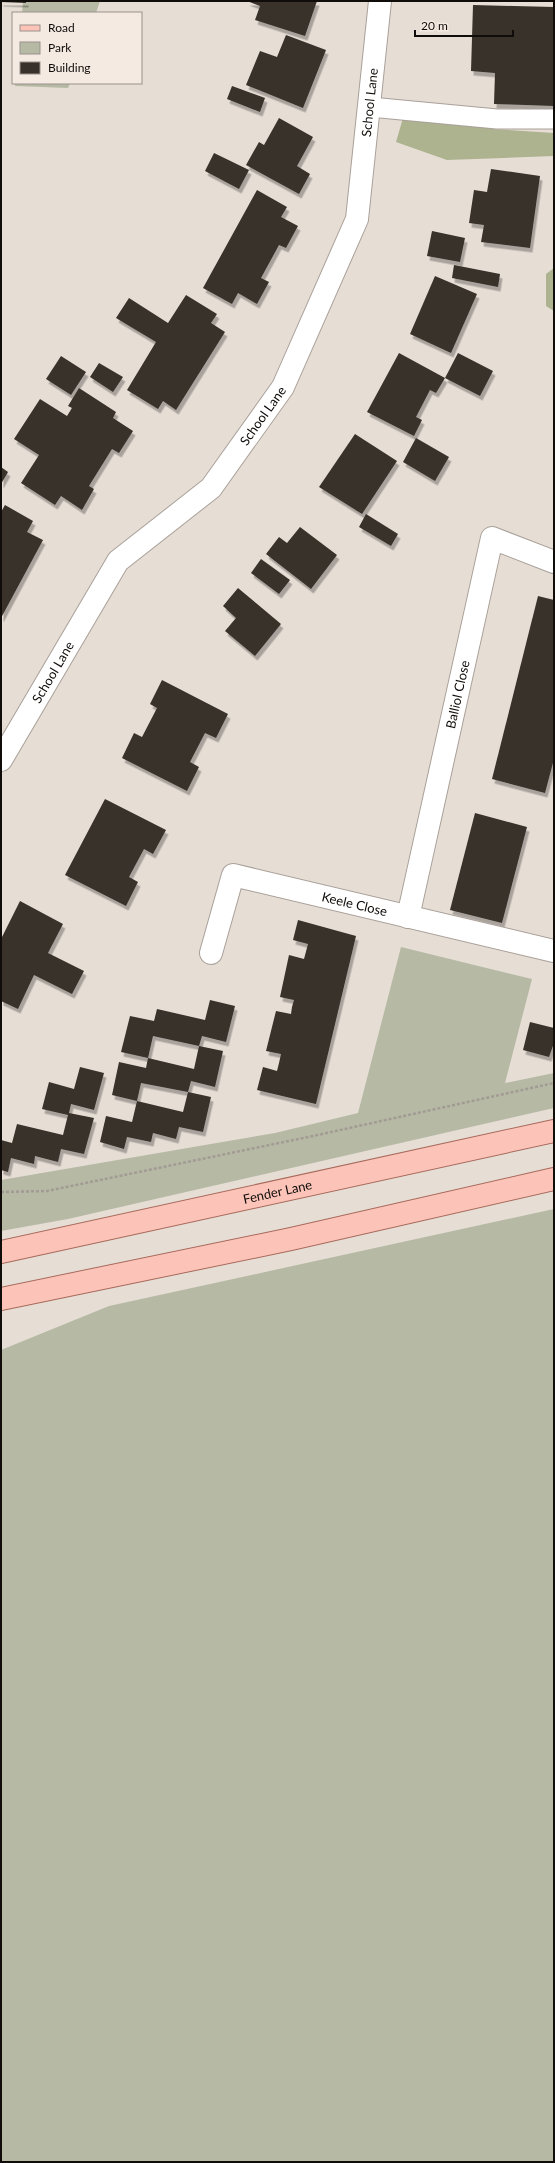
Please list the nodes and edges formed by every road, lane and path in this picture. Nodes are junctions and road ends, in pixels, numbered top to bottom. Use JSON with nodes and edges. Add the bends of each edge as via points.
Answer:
{"nodes":[{"id":1,"x":380,"y":1,"type":"edge"},
{"id":2,"x":370,"y":107,"type":"junction"},
{"id":3,"x":554,"y":119,"type":"edge"},
{"id":4,"x":554,"y":562,"type":"edge"},
{"id":5,"x":1,"y":760,"type":"edge"},
{"id":6,"x":408,"y":917,"type":"junction"},
{"id":7,"x":554,"y":952,"type":"edge"},
{"id":8,"x":211,"y":953,"type":"dead end"},
{"id":9,"x":554,"y":1083,"type":"edge"},
{"id":10,"x":554,"y":1131,"type":"edge"},
{"id":11,"x":554,"y":1179,"type":"edge"},
{"id":12,"x":1,"y":1192,"type":"edge"},
{"id":13,"x":1,"y":1252,"type":"edge"},
{"id":14,"x":1,"y":1299,"type":"edge"}],
"edges":[{"from":1,"to":2,"type":"street","name":"School Lane"},
{"from":2,"to":3,"type":"lane","via":[[497,119]]},
{"from":2,"to":5,"type":"street","name":"School Lane","via":[[357,219],[283,387],[211,488],[118,561]]},
{"from":4,"to":6,"type":"street","name":"Balliol Close","via":[[492,538]]},
{"from":6,"to":7,"type":"street","name":"Keele Close"},
{"from":6,"to":8,"type":"street","name":"Keele Close","via":[[233,875]]},
{"from":9,"to":12,"type":"path","via":[[46,1191]]},
{"from":10,"to":13,"type":"main road","name":"Fender Lane"},
{"from":11,"to":14,"type":"main road","via":[[291,1239]]}]}
